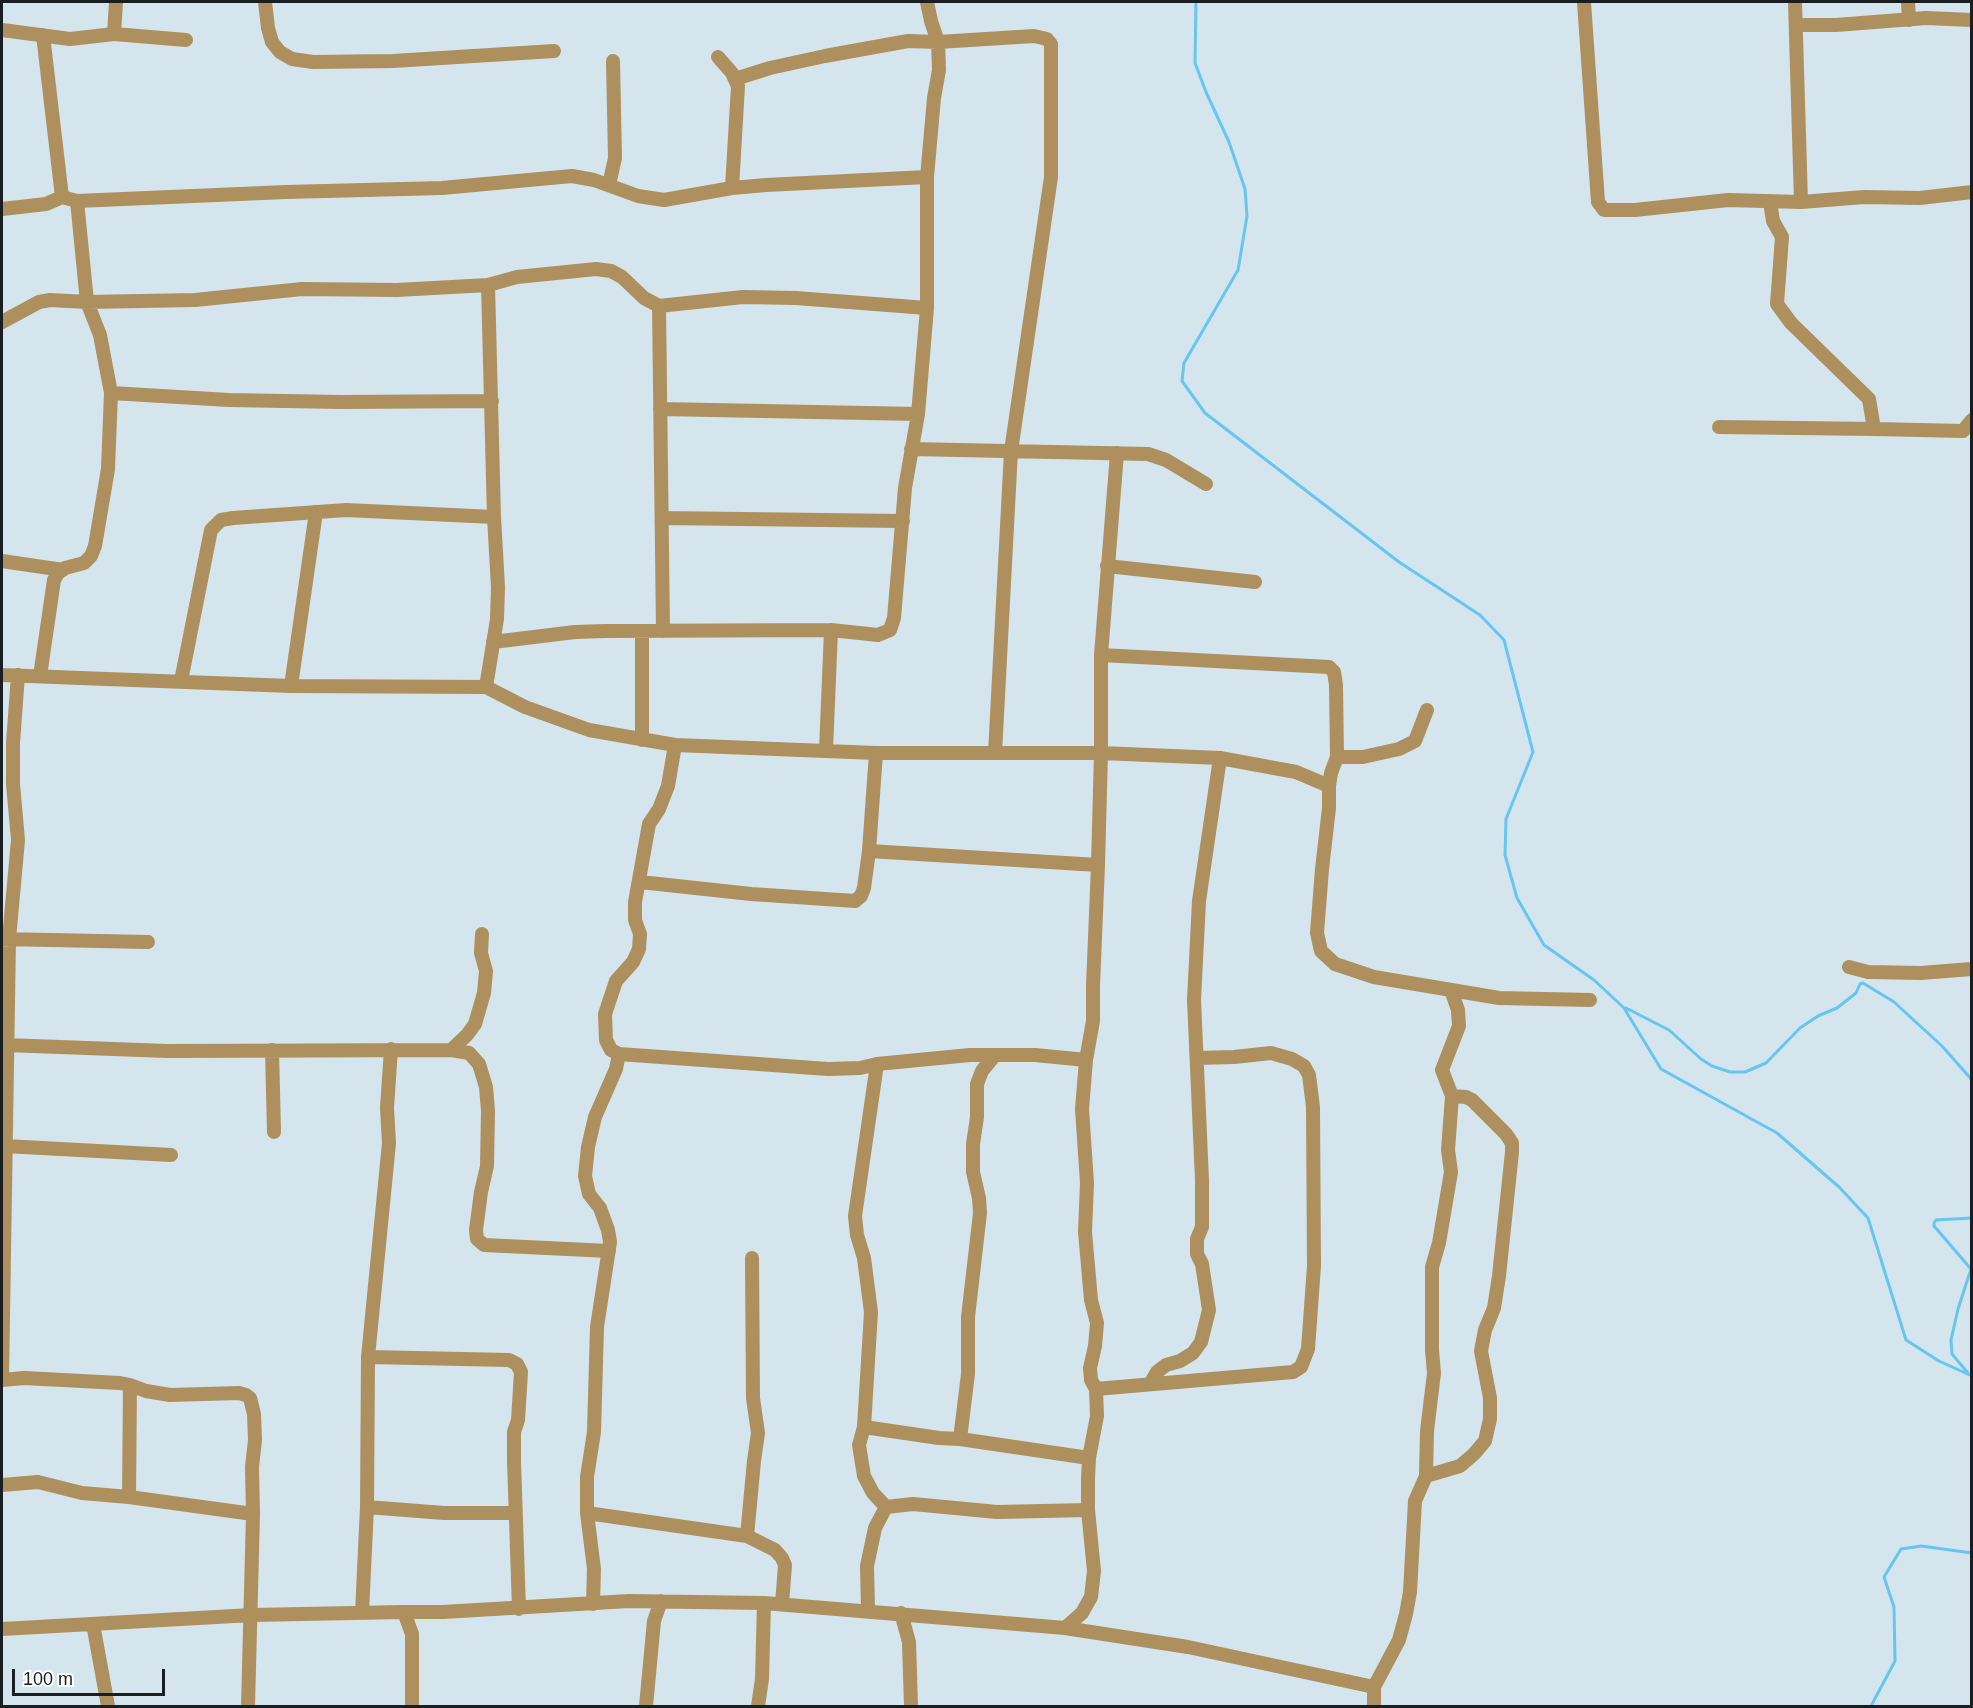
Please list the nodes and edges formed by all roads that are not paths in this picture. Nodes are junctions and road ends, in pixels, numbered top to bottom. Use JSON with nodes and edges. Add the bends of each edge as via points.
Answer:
{"nodes":[{"id":1,"x":116,"y":2,"type":"edge"},
{"id":2,"x":265,"y":2,"type":"edge"},
{"id":3,"x":927,"y":2,"type":"edge"},
{"id":4,"x":1584,"y":2,"type":"edge"},
{"id":5,"x":1795,"y":2,"type":"edge"},
{"id":6,"x":1908,"y":2,"type":"edge"},
{"id":7,"x":1909,"y":20,"type":"junction"},
{"id":8,"x":1971,"y":20,"type":"edge"},
{"id":9,"x":1797,"y":25,"type":"junction"},
{"id":10,"x":2,"y":30,"type":"edge"},
{"id":11,"x":114,"y":34,"type":"junction"},
{"id":12,"x":43,"y":35,"type":"junction"},
{"id":13,"x":186,"y":40,"type":"dead end"},
{"id":14,"x":938,"y":42,"type":"junction"},
{"id":15,"x":554,"y":51,"type":"dead end"},
{"id":16,"x":718,"y":57,"type":"dead end"},
{"id":17,"x":613,"y":61,"type":"dead end"},
{"id":18,"x":735,"y":79,"type":"junction"},
{"id":19,"x":927,"y":177,"type":"junction"},
{"id":20,"x":609,"y":186,"type":"junction"},
{"id":21,"x":732,"y":188,"type":"junction"},
{"id":22,"x":1971,"y":192,"type":"edge"},
{"id":23,"x":62,"y":197,"type":"junction"},
{"id":24,"x":76,"y":201,"type":"junction"},
{"id":25,"x":1770,"y":202,"type":"junction"},
{"id":26,"x":1802,"y":202,"type":"junction"},
{"id":27,"x":2,"y":209,"type":"edge"},
{"id":28,"x":488,"y":285,"type":"junction"},
{"id":29,"x":87,"y":302,"type":"junction"},
{"id":30,"x":659,"y":306,"type":"junction"},
{"id":31,"x":927,"y":308,"type":"junction"},
{"id":32,"x":2,"y":322,"type":"edge"},
{"id":33,"x":111,"y":393,"type":"junction"},
{"id":34,"x":492,"y":401,"type":"junction"},
{"id":35,"x":660,"y":409,"type":"junction"},
{"id":36,"x":918,"y":414,"type":"junction"},
{"id":37,"x":1971,"y":420,"type":"edge"},
{"id":38,"x":1719,"y":427,"type":"dead end"},
{"id":39,"x":1874,"y":429,"type":"junction"},
{"id":40,"x":911,"y":449,"type":"junction"},
{"id":41,"x":1011,"y":451,"type":"junction"},
{"id":42,"x":1118,"y":453,"type":"junction"},
{"id":43,"x":1206,"y":484,"type":"dead end"},
{"id":44,"x":316,"y":512,"type":"junction"},
{"id":45,"x":494,"y":517,"type":"junction"},
{"id":46,"x":662,"y":518,"type":"junction"},
{"id":47,"x":903,"y":521,"type":"junction"},
{"id":48,"x":2,"y":561,"type":"edge"},
{"id":49,"x":1107,"y":566,"type":"junction"},
{"id":50,"x":63,"y":570,"type":"junction"},
{"id":51,"x":1255,"y":582,"type":"dead end"},
{"id":52,"x":831,"y":630,"type":"junction"},
{"id":53,"x":642,"y":631,"type":"junction"},
{"id":54,"x":663,"y":631,"type":"junction"},
{"id":55,"x":493,"y":642,"type":"junction"},
{"id":56,"x":1101,"y":655,"type":"junction"},
{"id":57,"x":2,"y":675,"type":"edge"},
{"id":58,"x":18,"y":675,"type":"junction"},
{"id":59,"x":40,"y":676,"type":"junction"},
{"id":60,"x":181,"y":681,"type":"junction"},
{"id":61,"x":291,"y":686,"type":"junction"},
{"id":62,"x":486,"y":687,"type":"junction"},
{"id":63,"x":1427,"y":710,"type":"dead end"},
{"id":64,"x":642,"y":740,"type":"junction"},
{"id":65,"x":675,"y":746,"type":"junction"},
{"id":66,"x":826,"y":750,"type":"junction"},
{"id":67,"x":876,"y":753,"type":"junction"},
{"id":68,"x":994,"y":753,"type":"junction"},
{"id":69,"x":1101,"y":753,"type":"junction"},
{"id":70,"x":1337,"y":756,"type":"junction"},
{"id":71,"x":1220,"y":758,"type":"junction"},
{"id":72,"x":1329,"y":786,"type":"junction"},
{"id":73,"x":868,"y":851,"type":"junction"},
{"id":74,"x":1098,"y":865,"type":"junction"},
{"id":75,"x":640,"y":882,"type":"junction"},
{"id":76,"x":482,"y":934,"type":"dead end"},
{"id":77,"x":5,"y":939,"type":"edge"},
{"id":78,"x":148,"y":942,"type":"dead end"},
{"id":79,"x":1849,"y":967,"type":"dead end"},
{"id":80,"x":1971,"y":969,"type":"edge"},
{"id":81,"x":1450,"y":990,"type":"junction"},
{"id":82,"x":1590,"y":1000,"type":"dead end"},
{"id":83,"x":6,"y":1045,"type":"junction"},
{"id":84,"x":391,"y":1049,"type":"junction"},
{"id":85,"x":272,"y":1050,"type":"junction"},
{"id":86,"x":451,"y":1050,"type":"junction"},
{"id":87,"x":619,"y":1054,"type":"junction"},
{"id":88,"x":994,"y":1055,"type":"junction"},
{"id":89,"x":1197,"y":1058,"type":"junction"},
{"id":90,"x":1086,"y":1060,"type":"junction"},
{"id":91,"x":877,"y":1064,"type":"junction"},
{"id":92,"x":1452,"y":1096,"type":"junction"},
{"id":93,"x":274,"y":1132,"type":"dead end"},
{"id":94,"x":5,"y":1146,"type":"junction"},
{"id":95,"x":171,"y":1155,"type":"dead end"},
{"id":96,"x":609,"y":1251,"type":"junction"},
{"id":97,"x":752,"y":1258,"type":"dead end"},
{"id":98,"x":368,"y":1357,"type":"junction"},
{"id":99,"x":2,"y":1380,"type":"edge"},
{"id":100,"x":1150,"y":1384,"type":"junction"},
{"id":101,"x":130,"y":1386,"type":"junction"},
{"id":102,"x":1096,"y":1389,"type":"junction"},
{"id":103,"x":864,"y":1428,"type":"junction"},
{"id":104,"x":960,"y":1438,"type":"junction"},
{"id":105,"x":1089,"y":1458,"type":"junction"},
{"id":106,"x":1426,"y":1476,"type":"junction"},
{"id":107,"x":2,"y":1485,"type":"edge"},
{"id":108,"x":129,"y":1497,"type":"junction"},
{"id":109,"x":367,"y":1507,"type":"junction"},
{"id":110,"x":886,"y":1507,"type":"junction"},
{"id":111,"x":1088,"y":1510,"type":"junction"},
{"id":112,"x":515,"y":1513,"type":"junction"},
{"id":113,"x":588,"y":1513,"type":"junction"},
{"id":114,"x":253,"y":1514,"type":"junction"},
{"id":115,"x":747,"y":1536,"type":"junction"},
{"id":116,"x":661,"y":1601,"type":"junction"},
{"id":117,"x":764,"y":1603,"type":"junction"},
{"id":118,"x":593,"y":1604,"type":"junction"},
{"id":119,"x":782,"y":1604,"type":"junction"},
{"id":120,"x":519,"y":1609,"type":"junction"},
{"id":121,"x":868,"y":1610,"type":"junction"},
{"id":122,"x":404,"y":1612,"type":"junction"},
{"id":123,"x":362,"y":1613,"type":"junction"},
{"id":124,"x":900,"y":1613,"type":"junction"},
{"id":125,"x":252,"y":1616,"type":"junction"},
{"id":126,"x":93,"y":1624,"type":"junction"},
{"id":127,"x":1065,"y":1628,"type":"junction"},
{"id":128,"x":2,"y":1629,"type":"edge"},
{"id":129,"x":1374,"y":1687,"type":"junction"},
{"id":130,"x":108,"y":1707,"type":"edge"},
{"id":131,"x":248,"y":1707,"type":"edge"},
{"id":132,"x":412,"y":1707,"type":"edge"},
{"id":133,"x":646,"y":1707,"type":"edge"},
{"id":134,"x":758,"y":1707,"type":"edge"},
{"id":135,"x":911,"y":1707,"type":"edge"},
{"id":136,"x":1374,"y":1707,"type":"edge"}],
"edges":[{"from":1,"to":11,"type":"street"},
{"from":2,"to":15,"type":"street","via":[[272,42],[292,59],[393,61]]},
{"from":3,"to":14,"type":"street"},
{"from":4,"to":25,"type":"street","via":[[1598,202],[1604,210],[1728,200]]},
{"from":5,"to":9,"type":"street"},
{"from":6,"to":7,"type":"street"},
{"from":7,"to":8,"type":"street"},
{"from":7,"to":9,"type":"street"},
{"from":9,"to":26,"type":"street"},
{"from":10,"to":12,"type":"street"},
{"from":11,"to":12,"type":"street","via":[[70,39]]},
{"from":11,"to":13,"type":"street"},
{"from":12,"to":23,"type":"street"},
{"from":14,"to":18,"type":"street","via":[[908,41],[870,47]]},
{"from":14,"to":19,"type":"street","via":[[939,70]]},
{"from":14,"to":41,"type":"street","via":[[1034,36],[1051,44],[1051,177]]},
{"from":16,"to":18,"type":"street"},
{"from":17,"to":20,"type":"street","via":[[615,158]]},
{"from":18,"to":21,"type":"street","via":[[738,86]]},
{"from":19,"to":21,"type":"street"},
{"from":19,"to":31,"type":"street"},
{"from":20,"to":21,"type":"street","via":[[664,200]]},
{"from":20,"to":24,"type":"street","via":[[572,176],[442,188]]},
{"from":22,"to":26,"type":"street"},
{"from":23,"to":24,"type":"street"},
{"from":23,"to":27,"type":"street","via":[[46,204]]},
{"from":24,"to":29,"type":"street"},
{"from":25,"to":26,"type":"street"},
{"from":25,"to":39,"type":"street","via":[[1773,221],[1782,237],[1777,304],[1791,323],[1869,399]]},
{"from":28,"to":29,"type":"street","via":[[397,290],[302,289],[195,300]]},
{"from":28,"to":30,"type":"street","via":[[516,277],[596,269],[622,277]]},
{"from":28,"to":34,"type":"street"},
{"from":29,"to":32,"type":"street","via":[[39,302]]},
{"from":29,"to":33,"type":"street","via":[[100,334]]},
{"from":30,"to":31,"type":"street","via":[[743,297]]},
{"from":30,"to":35,"type":"street"},
{"from":31,"to":36,"type":"street"},
{"from":33,"to":34,"type":"street","via":[[307,402]]},
{"from":33,"to":50,"type":"street","via":[[108,468],[95,546],[84,563]]},
{"from":34,"to":45,"type":"street"},
{"from":35,"to":36,"type":"street"},
{"from":35,"to":46,"type":"street"},
{"from":36,"to":40,"type":"street"},
{"from":37,"to":39,"type":"street","via":[[1964,431]]},
{"from":38,"to":39,"type":"street"},
{"from":40,"to":41,"type":"street"},
{"from":40,"to":47,"type":"street"},
{"from":41,"to":42,"type":"street"},
{"from":41,"to":68,"type":"street"},
{"from":42,"to":43,"type":"street","via":[[1148,454],[1166,460]]},
{"from":42,"to":49,"type":"street"},
{"from":44,"to":45,"type":"street"},
{"from":44,"to":60,"type":"street","via":[[232,518],[221,520],[211,530]]},
{"from":44,"to":61,"type":"street"},
{"from":45,"to":55,"type":"street","via":[[498,587]]},
{"from":46,"to":47,"type":"street"},
{"from":46,"to":54,"type":"street"},
{"from":47,"to":52,"type":"street","via":[[890,630],[878,635]]},
{"from":48,"to":50,"type":"street"},
{"from":49,"to":51,"type":"street"},
{"from":49,"to":56,"type":"street"},
{"from":50,"to":59,"type":"street","via":[[54,580]]},
{"from":52,"to":54,"type":"street"},
{"from":52,"to":66,"type":"street"},
{"from":53,"to":54,"type":"street"},
{"from":53,"to":55,"type":"street","via":[[575,632]]},
{"from":53,"to":64,"type":"street"},
{"from":55,"to":62,"type":"street"},
{"from":56,"to":69,"type":"street"},
{"from":56,"to":70,"type":"street","via":[[1329,667],[1336,685]]},
{"from":57,"to":58,"type":"street"},
{"from":58,"to":59,"type":"street"},
{"from":58,"to":77,"type":"street","via":[[13,764],[18,840]]},
{"from":59,"to":60,"type":"street"},
{"from":60,"to":61,"type":"street"},
{"from":61,"to":62,"type":"street"},
{"from":62,"to":64,"type":"street","via":[[552,718]]},
{"from":63,"to":70,"type":"street","via":[[1415,741],[1363,757]]},
{"from":64,"to":65,"type":"street"},
{"from":65,"to":66,"type":"street"},
{"from":65,"to":75,"type":"street","via":[[668,786],[650,824]]},
{"from":66,"to":67,"type":"street"},
{"from":67,"to":68,"type":"street"},
{"from":67,"to":73,"type":"street"},
{"from":68,"to":69,"type":"street"},
{"from":69,"to":71,"type":"street"},
{"from":69,"to":74,"type":"street"},
{"from":70,"to":72,"type":"street"},
{"from":71,"to":72,"type":"street","via":[[1296,772]]},
{"from":71,"to":89,"type":"street","via":[[1199,901],[1194,1000]]},
{"from":72,"to":81,"type":"street","via":[[1317,933],[1321,951],[1335,964],[1374,977]]},
{"from":73,"to":74,"type":"street"},
{"from":73,"to":75,"type":"street","via":[[864,888],[855,901]]},
{"from":74,"to":90,"type":"street","via":[[1093,1020]]},
{"from":75,"to":87,"type":"street","via":[[635,902],[639,949],[616,981],[605,1014],[606,1040],[611,1050]]},
{"from":76,"to":86,"type":"street","via":[[484,993],[475,1024]]},
{"from":77,"to":78,"type":"street"},
{"from":77,"to":83,"type":"street"},
{"from":79,"to":80,"type":"street","via":[[1868,972],[1921,973]]},
{"from":81,"to":82,"type":"street","via":[[1499,998]]},
{"from":81,"to":92,"type":"street","via":[[1459,1026],[1442,1070]]},
{"from":83,"to":85,"type":"street"},
{"from":83,"to":94,"type":"street"},
{"from":84,"to":85,"type":"street"},
{"from":84,"to":86,"type":"street"},
{"from":84,"to":98,"type":"street","via":[[389,1143]]},
{"from":85,"to":93,"type":"street"},
{"from":86,"to":96,"type":"street","via":[[469,1053],[478,1064],[486,1087],[487,1166],[477,1239],[484,1245]]},
{"from":87,"to":91,"type":"street","via":[[828,1069]]},
{"from":87,"to":96,"type":"street","via":[[595,1117],[585,1176],[589,1194],[600,1208],[608,1230]]},
{"from":88,"to":90,"type":"street"},
{"from":88,"to":91,"type":"street"},
{"from":88,"to":104,"type":"street","via":[[977,1084],[973,1172],[980,1213]]},
{"from":89,"to":100,"type":"street","via":[[1202,1227],[1197,1254],[1209,1310],[1201,1342],[1193,1353],[1166,1365]]},
{"from":89,"to":100,"type":"street","via":[[1271,1053],[1304,1066],[1309,1076],[1313,1107],[1314,1266],[1308,1349],[1301,1367],[1293,1372]]},
{"from":90,"to":102,"type":"street","via":[[1082,1109],[1087,1182],[1085,1232],[1097,1323],[1090,1368]]},
{"from":91,"to":103,"type":"street","via":[[855,1216],[871,1312]]},
{"from":92,"to":106,"type":"street","via":[[1448,1150],[1451,1172],[1432,1267],[1434,1373]]},
{"from":92,"to":106,"type":"street","via":[[1472,1100],[1506,1134],[1512,1152],[1496,1297],[1480,1351],[1490,1398],[1485,1441],[1460,1466]]},
{"from":94,"to":95,"type":"street"},
{"from":94,"to":99,"type":"street"},
{"from":96,"to":113,"type":"street","via":[[597,1327]]},
{"from":97,"to":115,"type":"street","via":[[753,1398],[758,1433]]},
{"from":98,"to":109,"type":"street"},
{"from":98,"to":112,"type":"street","via":[[509,1360],[517,1364],[521,1372],[514,1432]]},
{"from":99,"to":101,"type":"street"},
{"from":100,"to":102,"type":"street"},
{"from":101,"to":108,"type":"street"},
{"from":101,"to":114,"type":"street","via":[[170,1395],[239,1393],[250,1398],[255,1440]]},
{"from":102,"to":105,"type":"street","via":[[1097,1416]]},
{"from":103,"to":104,"type":"street"},
{"from":103,"to":110,"type":"street","via":[[859,1444],[864,1476]]},
{"from":104,"to":105,"type":"street"},
{"from":105,"to":111,"type":"street"},
{"from":106,"to":129,"type":"street","via":[[1415,1500],[1406,1614],[1399,1640]]},
{"from":107,"to":108,"type":"street","via":[[38,1482],[82,1493]]},
{"from":108,"to":114,"type":"street"},
{"from":109,"to":112,"type":"street"},
{"from":109,"to":123,"type":"street"},
{"from":110,"to":111,"type":"street","via":[[913,1504],[997,1512]]},
{"from":110,"to":121,"type":"street","via":[[875,1528],[867,1566]]},
{"from":111,"to":127,"type":"street","via":[[1094,1571],[1091,1597],[1082,1613]]},
{"from":112,"to":120,"type":"street"},
{"from":113,"to":115,"type":"street"},
{"from":113,"to":118,"type":"street"},
{"from":114,"to":125,"type":"street"},
{"from":115,"to":119,"type":"street","via":[[775,1550],[782,1558]]},
{"from":116,"to":117,"type":"street"},
{"from":116,"to":118,"type":"street"},
{"from":116,"to":133,"type":"street","via":[[654,1621]]},
{"from":117,"to":119,"type":"street"},
{"from":117,"to":134,"type":"street"},
{"from":118,"to":120,"type":"street"},
{"from":119,"to":121,"type":"street"},
{"from":120,"to":122,"type":"street"},
{"from":121,"to":124,"type":"street"},
{"from":122,"to":123,"type":"street"},
{"from":122,"to":132,"type":"street","via":[[412,1634]]},
{"from":123,"to":125,"type":"street"},
{"from":124,"to":127,"type":"street"},
{"from":124,"to":135,"type":"street","via":[[909,1642]]},
{"from":125,"to":126,"type":"street"},
{"from":125,"to":131,"type":"street"},
{"from":126,"to":128,"type":"street"},
{"from":126,"to":130,"type":"street"},
{"from":127,"to":129,"type":"street","via":[[1188,1647]]},
{"from":129,"to":136,"type":"street"}]}
